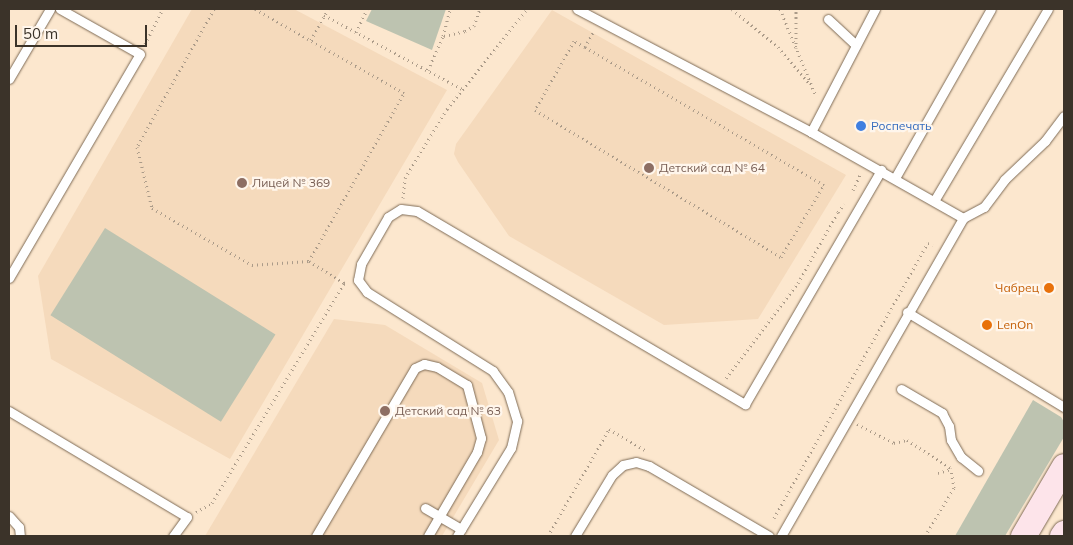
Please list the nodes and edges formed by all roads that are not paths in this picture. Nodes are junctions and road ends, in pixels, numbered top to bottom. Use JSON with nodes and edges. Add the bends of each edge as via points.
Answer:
{"nodes":[{"id":1,"x":50,"y":9,"type":"edge"},
{"id":2,"x":60,"y":9,"type":"edge"},
{"id":3,"x":577,"y":9,"type":"edge"},
{"id":4,"x":875,"y":9,"type":"edge"},
{"id":5,"x":991,"y":9,"type":"edge"},
{"id":6,"x":1048,"y":9,"type":"edge"},
{"id":7,"x":828,"y":19,"type":"dead end"},
{"id":8,"x":856,"y":45,"type":"junction"},
{"id":9,"x":9,"y":79,"type":"edge"},
{"id":10,"x":1064,"y":116,"type":"edge"},
{"id":11,"x":811,"y":132,"type":"junction"},
{"id":12,"x":881,"y":170,"type":"junction"},
{"id":13,"x":895,"y":178,"type":"junction"},
{"id":14,"x":934,"y":201,"type":"junction"},
{"id":15,"x":963,"y":218,"type":"junction"},
{"id":16,"x":9,"y":278,"type":"edge"},
{"id":17,"x":907,"y":312,"type":"junction"},
{"id":18,"x":901,"y":389,"type":"dead end"},
{"id":19,"x":1064,"y":408,"type":"edge"},
{"id":20,"x":9,"y":411,"type":"edge"},
{"id":21,"x":1064,"y":466,"type":"edge"},
{"id":22,"x":978,"y":471,"type":"dead end"},
{"id":23,"x":425,"y":508,"type":"dead end"},
{"id":24,"x":9,"y":516,"type":"edge"},
{"id":25,"x":440,"y":516,"type":"junction"},
{"id":26,"x":459,"y":533,"type":"edge"},
{"id":27,"x":1064,"y":533,"type":"edge"},
{"id":28,"x":20,"y":536,"type":"edge"},
{"id":29,"x":173,"y":536,"type":"edge"},
{"id":30,"x":316,"y":536,"type":"edge"},
{"id":31,"x":428,"y":536,"type":"edge"},
{"id":32,"x":575,"y":536,"type":"edge"},
{"id":33,"x":769,"y":536,"type":"edge"},
{"id":34,"x":781,"y":536,"type":"edge"},
{"id":35,"x":1023,"y":536,"type":"edge"},
{"id":36,"x":1062,"y":536,"type":"edge"}],
"edges":[{"from":1,"to":9,"type":"lane"},
{"from":2,"to":16,"type":"lane","via":[[140,54]]},
{"from":3,"to":11,"type":"lane"},
{"from":4,"to":8,"type":"lane"},
{"from":5,"to":13,"type":"lane"},
{"from":6,"to":14,"type":"lane"},
{"from":7,"to":8,"type":"lane"},
{"from":8,"to":11,"type":"lane"},
{"from":10,"to":15,"type":"lane","via":[[1045,141],[1004,180],[984,207]]},
{"from":11,"to":12,"type":"lane"},
{"from":12,"to":13,"type":"lane"},
{"from":12,"to":26,"type":"lane","via":[[744,404],[417,212],[401,209],[388,217],[361,264],[358,280],[367,292],[493,371],[508,392],[517,421],[511,448]]},
{"from":13,"to":14,"type":"lane"},
{"from":14,"to":15,"type":"lane"},
{"from":15,"to":17,"type":"lane"},
{"from":17,"to":19,"type":"lane"},
{"from":17,"to":34,"type":"lane"},
{"from":18,"to":22,"type":"lane","via":[[942,413],[950,440],[961,458]]},
{"from":20,"to":29,"type":"lane","via":[[187,517]]},
{"from":21,"to":35,"type":"main road"},
{"from":23,"to":25,"type":"lane"},
{"from":24,"to":28,"type":"lane","via":[[19,527]]},
{"from":25,"to":26,"type":"lane"},
{"from":25,"to":30,"type":"lane","via":[[477,452],[481,438],[467,385],[437,366],[424,364],[415,368]]},
{"from":25,"to":31,"type":"lane"},
{"from":27,"to":36,"type":"main road"},
{"from":32,"to":33,"type":"lane","via":[[612,475],[622,465],[636,462],[649,466]]}]}
